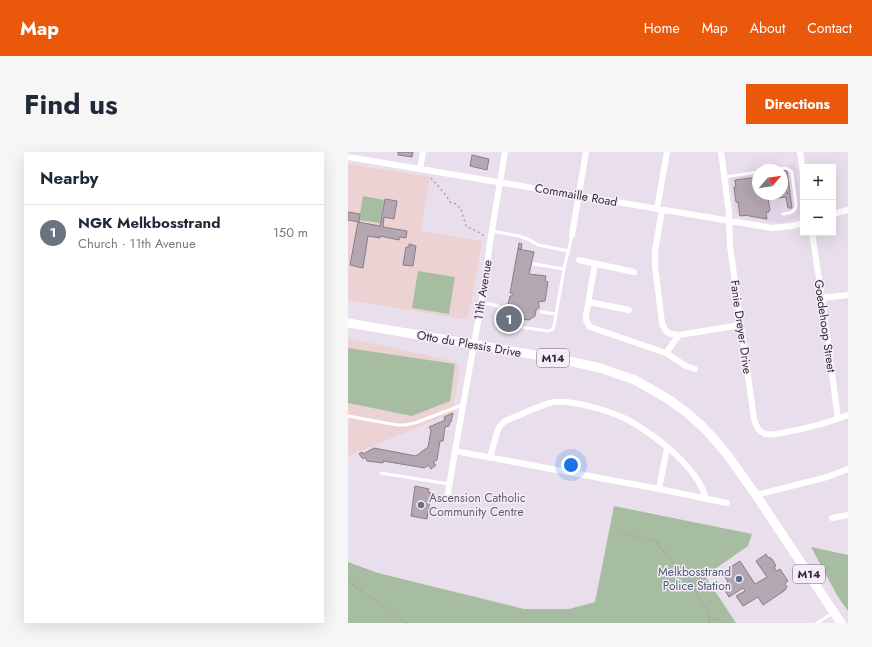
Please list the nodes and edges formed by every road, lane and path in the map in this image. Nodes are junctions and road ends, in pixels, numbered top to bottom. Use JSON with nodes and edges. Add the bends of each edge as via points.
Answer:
{"nodes":[{"id":1,"x":423,"y":152,"type":"edge"},
{"id":2,"x":506,"y":152,"type":"edge"},
{"id":3,"x":586,"y":152,"type":"edge"},
{"id":4,"x":667,"y":152,"type":"edge"},
{"id":5,"x":721,"y":152,"type":"edge"},
{"id":6,"x":800,"y":152,"type":"edge"},
{"id":7,"x":348,"y":157,"type":"edge"},
{"id":8,"x":802,"y":164,"type":"edge"},
{"id":9,"x":788,"y":168,"type":"edge"},
{"id":10,"x":420,"y":169,"type":"junction"},
{"id":11,"x":752,"y":173,"type":"edge"},
{"id":12,"x":724,"y":177,"type":"junction"},
{"id":13,"x":500,"y":182,"type":"junction"},
{"id":14,"x":579,"y":196,"type":"junction"},
{"id":15,"x":660,"y":210,"type":"junction"},
{"id":16,"x":848,"y":210,"type":"edge"},
{"id":17,"x":836,"y":213,"type":"edge"},
{"id":18,"x":783,"y":214,"type":"dead end"},
{"id":19,"x":729,"y":221,"type":"junction"},
{"id":20,"x":800,"y":224,"type":"edge"},
{"id":21,"x":492,"y":230,"type":"junction"},
{"id":22,"x":572,"y":235,"type":"joint"},
{"id":23,"x":812,"y":236,"type":"edge"},
{"id":24,"x":490,"y":242,"type":"junction"},
{"id":25,"x":569,"y":251,"type":"junction"},
{"id":26,"x":580,"y":260,"type":"dead end"},
{"id":27,"x":595,"y":263,"type":"junction"},
{"id":28,"x":534,"y":264,"type":"dead end"},
{"id":29,"x":564,"y":269,"type":"junction"},
{"id":30,"x":634,"y":272,"type":"dead end"},
{"id":31,"x":848,"y":295,"type":"edge"},
{"id":32,"x":822,"y":298,"type":"junction"},
{"id":33,"x":589,"y":302,"type":"junction"},
{"id":34,"x":481,"y":303,"type":"junction"},
{"id":35,"x":628,"y":310,"type":"dead end"},
{"id":36,"x":541,"y":312,"type":"dead end"},
{"id":37,"x":556,"y":314,"type":"junction"},
{"id":38,"x":348,"y":323,"type":"edge"},
{"id":39,"x":742,"y":325,"type":"junction"},
{"id":40,"x":679,"y":335,"type":"junction"},
{"id":41,"x":474,"y":345,"type":"junction"},
{"id":42,"x":666,"y":352,"type":"junction"},
{"id":43,"x":695,"y":368,"type":"dead end"},
{"id":44,"x":463,"y":405,"type":"junction"},
{"id":45,"x":348,"y":416,"type":"edge"},
{"id":46,"x":848,"y":416,"type":"edge"},
{"id":47,"x":838,"y":419,"type":"junction"},
{"id":48,"x":667,"y":448,"type":"junction"},
{"id":49,"x":455,"y":451,"type":"junction"},
{"id":50,"x":490,"y":458,"type":"junction"},
{"id":51,"x":848,"y":469,"type":"edge"},
{"id":52,"x":381,"y":473,"type":"dead end"},
{"id":53,"x":450,"y":484,"type":"junction"},
{"id":54,"x":659,"y":489,"type":"junction"},
{"id":55,"x":756,"y":495,"type":"junction"},
{"id":56,"x":447,"y":499,"type":"dead end"},
{"id":57,"x":706,"y":499,"type":"junction"},
{"id":58,"x":727,"y":503,"type":"dead end"},
{"id":59,"x":848,"y":515,"type":"edge"},
{"id":60,"x":832,"y":518,"type":"dead end"},
{"id":61,"x":623,"y":533,"type":"dead end"},
{"id":62,"x":348,"y":581,"type":"edge"},
{"id":63,"x":834,"y":612,"type":"junction"},
{"id":64,"x":710,"y":617,"type":"junction"},
{"id":65,"x":407,"y":623,"type":"edge"},
{"id":66,"x":709,"y":623,"type":"edge"},
{"id":67,"x":726,"y":623,"type":"edge"},
{"id":68,"x":817,"y":623,"type":"edge"},
{"id":69,"x":841,"y":623,"type":"edge"}],
"edges":[{"from":1,"to":10,"type":"street"},
{"from":2,"to":13,"type":"street","name":"11th Avenue"},
{"from":3,"to":14,"type":"street"},
{"from":4,"to":15,"type":"street"},
{"from":5,"to":12,"type":"street","name":"Fanie Dreyer Drive"},
{"from":6,"to":8,"type":"street"},
{"from":7,"to":10,"type":"street","name":"Commaille Road"},
{"from":9,"to":18,"type":"lane","via":[[793,174],[796,206],[792,212]]},
{"from":10,"to":13,"type":"street","name":"Commaille Road"},
{"from":10,"to":24,"type":"path","via":[[432,178],[450,202],[456,204],[466,226],[482,234]]},
{"from":11,"to":12,"type":"lane"},
{"from":12,"to":19,"type":"street","name":"Fanie Dreyer Drive"},
{"from":13,"to":14,"type":"street","name":"Commaille Road"},
{"from":13,"to":21,"type":"street","name":"11th Avenue"},
{"from":14,"to":15,"type":"street","name":"Commaille Road"},
{"from":14,"to":22,"type":"street"},
{"from":15,"to":19,"type":"street","name":"Commaille Road"},
{"from":15,"to":40,"type":"street","via":[[655,266],[662,323],[667,333]]},
{"from":16,"to":17,"type":"street"},
{"from":19,"to":20,"type":"street","name":"Commaille Road","via":[[772,228]]},
{"from":19,"to":39,"type":"street","name":"Fanie Dreyer Drive","via":[[730,246]]},
{"from":21,"to":24,"type":"street","name":"11th Avenue"},
{"from":21,"to":25,"type":"lane","via":[[519,236],[538,245]]},
{"from":22,"to":25,"type":"lane"},
{"from":23,"to":32,"type":"street","name":"Goedehoop Street"},
{"from":24,"to":34,"type":"street","name":"11th Avenue"},
{"from":25,"to":29,"type":"lane"},
{"from":26,"to":27,"type":"street"},
{"from":27,"to":30,"type":"street"},
{"from":27,"to":33,"type":"street"},
{"from":28,"to":29,"type":"lane"},
{"from":29,"to":37,"type":"lane"},
{"from":31,"to":32,"type":"street"},
{"from":32,"to":47,"type":"street","name":"Goedehoop Street"},
{"from":33,"to":35,"type":"street"},
{"from":33,"to":42,"type":"street","via":[[586,320],[590,327]]},
{"from":34,"to":37,"type":"lane","via":[[503,309],[505,320],[513,326],[550,331],[554,326]]},
{"from":34,"to":41,"type":"street","name":"11th Avenue"},
{"from":36,"to":37,"type":"lane"},
{"from":38,"to":41,"type":"main road","name":"Otto du Plessis Drive","number":"M14"},
{"from":39,"to":40,"type":"street"},
{"from":39,"to":47,"type":"street","name":"Fanie Dreyer Drive","via":[[754,419],[760,431],[774,434],[807,429]]},
{"from":40,"to":42,"type":"street"},
{"from":41,"to":44,"type":"street","name":"11th Avenue"},
{"from":41,"to":55,"type":"main road","name":"Otto du Plessis Drive","number":"M14","via":[[565,360],[635,380],[668,399],[702,426],[729,456]]},
{"from":42,"to":43,"type":"street","via":[[686,366]]},
{"from":44,"to":45,"type":"lane","via":[[405,425]]},
{"from":44,"to":49,"type":"street","name":"11th Avenue"},
{"from":46,"to":47,"type":"street"},
{"from":48,"to":50,"type":"street","via":[[619,416],[590,406],[554,402],[505,421],[497,432]]},
{"from":48,"to":54,"type":"street"},
{"from":48,"to":57,"type":"street","via":[[686,464],[702,487]]},
{"from":49,"to":50,"type":"street"},
{"from":49,"to":53,"type":"street","name":"11th Avenue"},
{"from":50,"to":54,"type":"street"},
{"from":51,"to":55,"type":"street"},
{"from":52,"to":53,"type":"lane"},
{"from":53,"to":56,"type":"street","name":"11th Avenue"},
{"from":54,"to":57,"type":"street"},
{"from":55,"to":63,"type":"main road","number":"M14"},
{"from":57,"to":58,"type":"street"},
{"from":59,"to":60,"type":"street"},
{"from":61,"to":64,"type":"path","via":[[656,542],[690,581]]},
{"from":62,"to":65,"type":"path"},
{"from":63,"to":68,"type":"lane"},
{"from":63,"to":69,"type":"main road","number":"M14"},
{"from":64,"to":66,"type":"path"},
{"from":64,"to":67,"type":"path"}]}
